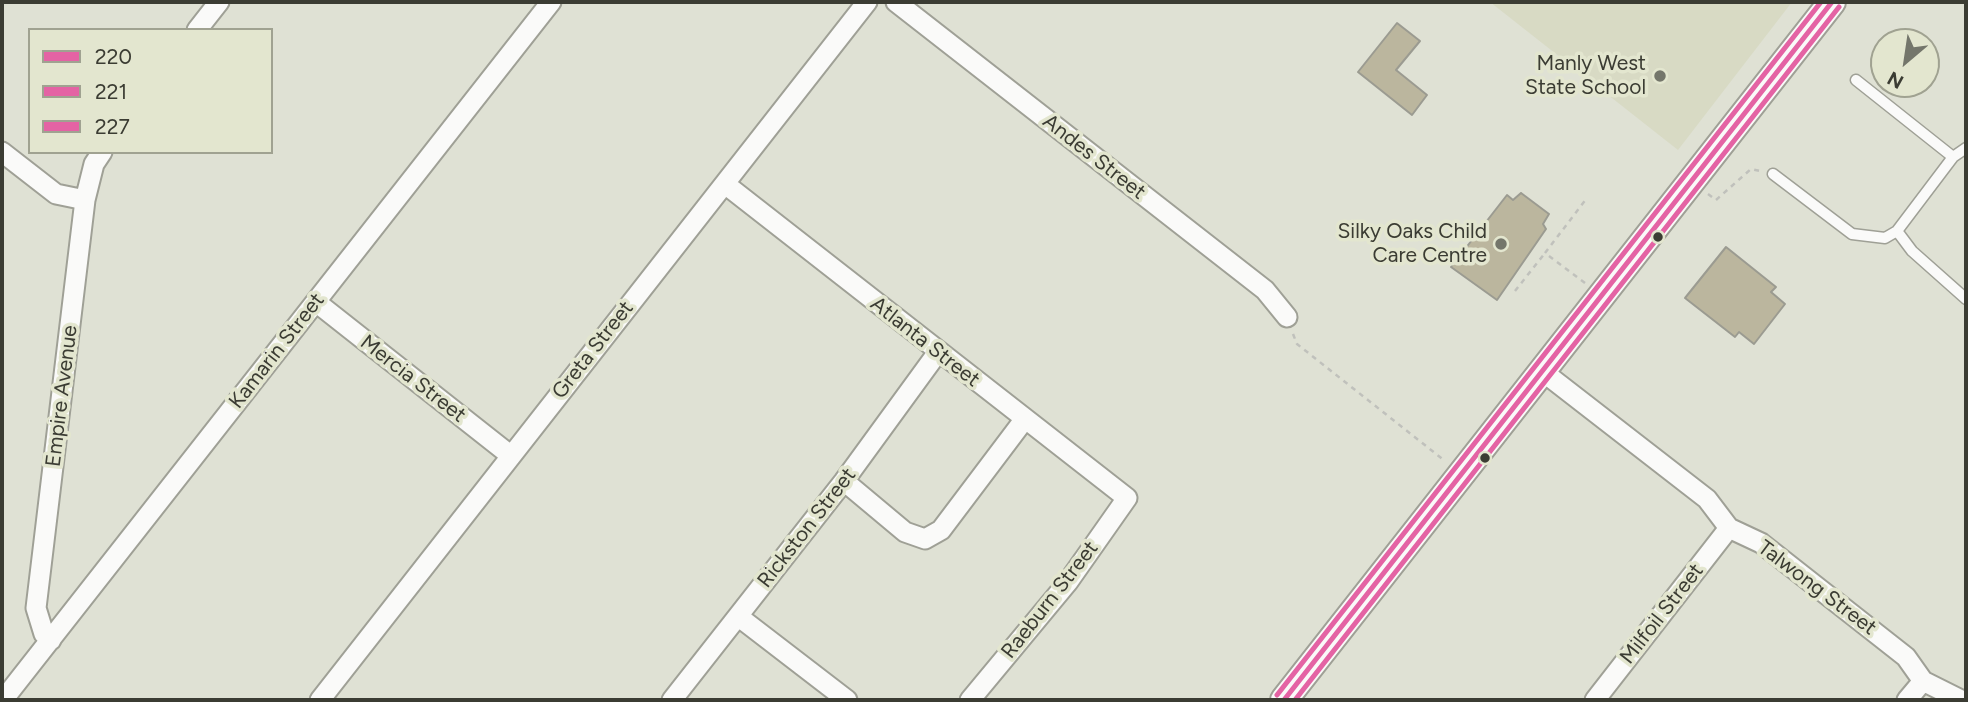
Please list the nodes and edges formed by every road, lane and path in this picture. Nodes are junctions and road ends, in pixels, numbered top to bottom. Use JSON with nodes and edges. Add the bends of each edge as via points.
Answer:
{"nodes":[{"id":1,"x":219,"y":2,"type":"edge"},
{"id":2,"x":551,"y":2,"type":"edge"},
{"id":3,"x":867,"y":2,"type":"edge"},
{"id":4,"x":896,"y":2,"type":"edge"},
{"id":5,"x":1832,"y":2,"type":"edge"},
{"id":6,"x":199,"y":28,"type":"edge"},
{"id":7,"x":1856,"y":80,"type":"dead end"},
{"id":8,"x":1966,"y":148,"type":"edge"},
{"id":9,"x":2,"y":152,"type":"edge"},
{"id":10,"x":101,"y":154,"type":"edge"},
{"id":11,"x":1953,"y":157,"type":"junction"},
{"id":12,"x":1773,"y":174,"type":"joint"},
{"id":13,"x":725,"y":184,"type":"junction"},
{"id":14,"x":1708,"y":194,"type":"dead end"},
{"id":15,"x":1587,"y":198,"type":"dead end"},
{"id":16,"x":85,"y":200,"type":"junction"},
{"id":17,"x":1897,"y":231,"type":"junction"},
{"id":18,"x":1545,"y":253,"type":"junction"},
{"id":19,"x":1586,"y":283,"type":"dead end"},
{"id":20,"x":1515,"y":290,"type":"dead end"},
{"id":21,"x":1966,"y":299,"type":"edge"},
{"id":22,"x":316,"y":302,"type":"junction"},
{"id":23,"x":1287,"y":317,"type":"joint"},
{"id":24,"x":938,"y":352,"type":"junction"},
{"id":25,"x":1542,"y":371,"type":"junction"},
{"id":26,"x":1024,"y":420,"type":"junction"},
{"id":27,"x":510,"y":454,"type":"junction"},
{"id":28,"x":1445,"y":461,"type":"dead end"},
{"id":29,"x":844,"y":481,"type":"junction"},
{"id":30,"x":1127,"y":498,"type":"joint"},
{"id":31,"x":1729,"y":528,"type":"junction"},
{"id":32,"x":739,"y":617,"type":"junction"},
{"id":33,"x":51,"y":640,"type":"junction"},
{"id":34,"x":1923,"y":681,"type":"junction"},
{"id":35,"x":3,"y":700,"type":"edge"},
{"id":36,"x":320,"y":700,"type":"edge"},
{"id":37,"x":672,"y":700,"type":"edge"},
{"id":38,"x":847,"y":700,"type":"edge"},
{"id":39,"x":970,"y":700,"type":"edge"},
{"id":40,"x":1284,"y":700,"type":"edge"},
{"id":41,"x":1595,"y":700,"type":"edge"},
{"id":42,"x":1907,"y":700,"type":"edge"},
{"id":43,"x":1961,"y":700,"type":"edge"}],
"edges":[{"from":1,"to":6,"type":"street"},
{"from":2,"to":22,"type":"street","name":"Kamarin Street"},
{"from":3,"to":13,"type":"street","name":"Greta Street"},
{"from":4,"to":23,"type":"street","name":"Andes Street","via":[[1265,290]]},
{"from":5,"to":25,"type":"main road"},
{"from":7,"to":11,"type":"lane"},
{"from":8,"to":11,"type":"lane"},
{"from":9,"to":16,"type":"street","via":[[56,194]]},
{"from":10,"to":16,"type":"street","name":"Empire Avenue","via":[[93,164]]},
{"from":11,"to":17,"type":"lane"},
{"from":12,"to":14,"type":"path","via":[[1751,169],[1716,200]]},
{"from":12,"to":17,"type":"lane","via":[[1852,234],[1885,238]]},
{"from":13,"to":24,"type":"street","name":"Atlanta Street"},
{"from":13,"to":27,"type":"street","name":"Greta Street"},
{"from":15,"to":18,"type":"path"},
{"from":16,"to":33,"type":"street","name":"Empire Avenue","via":[[36,608],[44,634]]},
{"from":17,"to":21,"type":"lane","via":[[1912,251]]},
{"from":18,"to":19,"type":"path"},
{"from":18,"to":20,"type":"path"},
{"from":22,"to":27,"type":"street","name":"Mercia Street"},
{"from":22,"to":33,"type":"street","name":"Kamarin Street"},
{"from":23,"to":28,"type":"path","via":[[1297,344]]},
{"from":24,"to":26,"type":"street","name":"Atlanta Street"},
{"from":24,"to":29,"type":"street","name":"Rickston Street"},
{"from":25,"to":31,"type":"street","name":"Talwong Street","via":[[1707,499]]},
{"from":25,"to":40,"type":"main road"},
{"from":26,"to":29,"type":"street","via":[[941,530],[925,539],[905,531]]},
{"from":26,"to":30,"type":"street","name":"Atlanta Street"},
{"from":27,"to":36,"type":"street","name":"Greta Street"},
{"from":29,"to":32,"type":"street","name":"Rickston Street"},
{"from":30,"to":39,"type":"street","name":"Raeburn Street","via":[[1068,582]]},
{"from":31,"to":34,"type":"street","name":"Talwong Street","via":[[1760,543],[1891,644]]},
{"from":31,"to":41,"type":"street","name":"Milfoil Street"},
{"from":32,"to":37,"type":"street","name":"Rickston Street"},
{"from":32,"to":38,"type":"street"},
{"from":33,"to":35,"type":"street","name":"Kamarin Street"},
{"from":34,"to":42,"type":"street"},
{"from":34,"to":43,"type":"street","name":"Talwong Street"}]}
